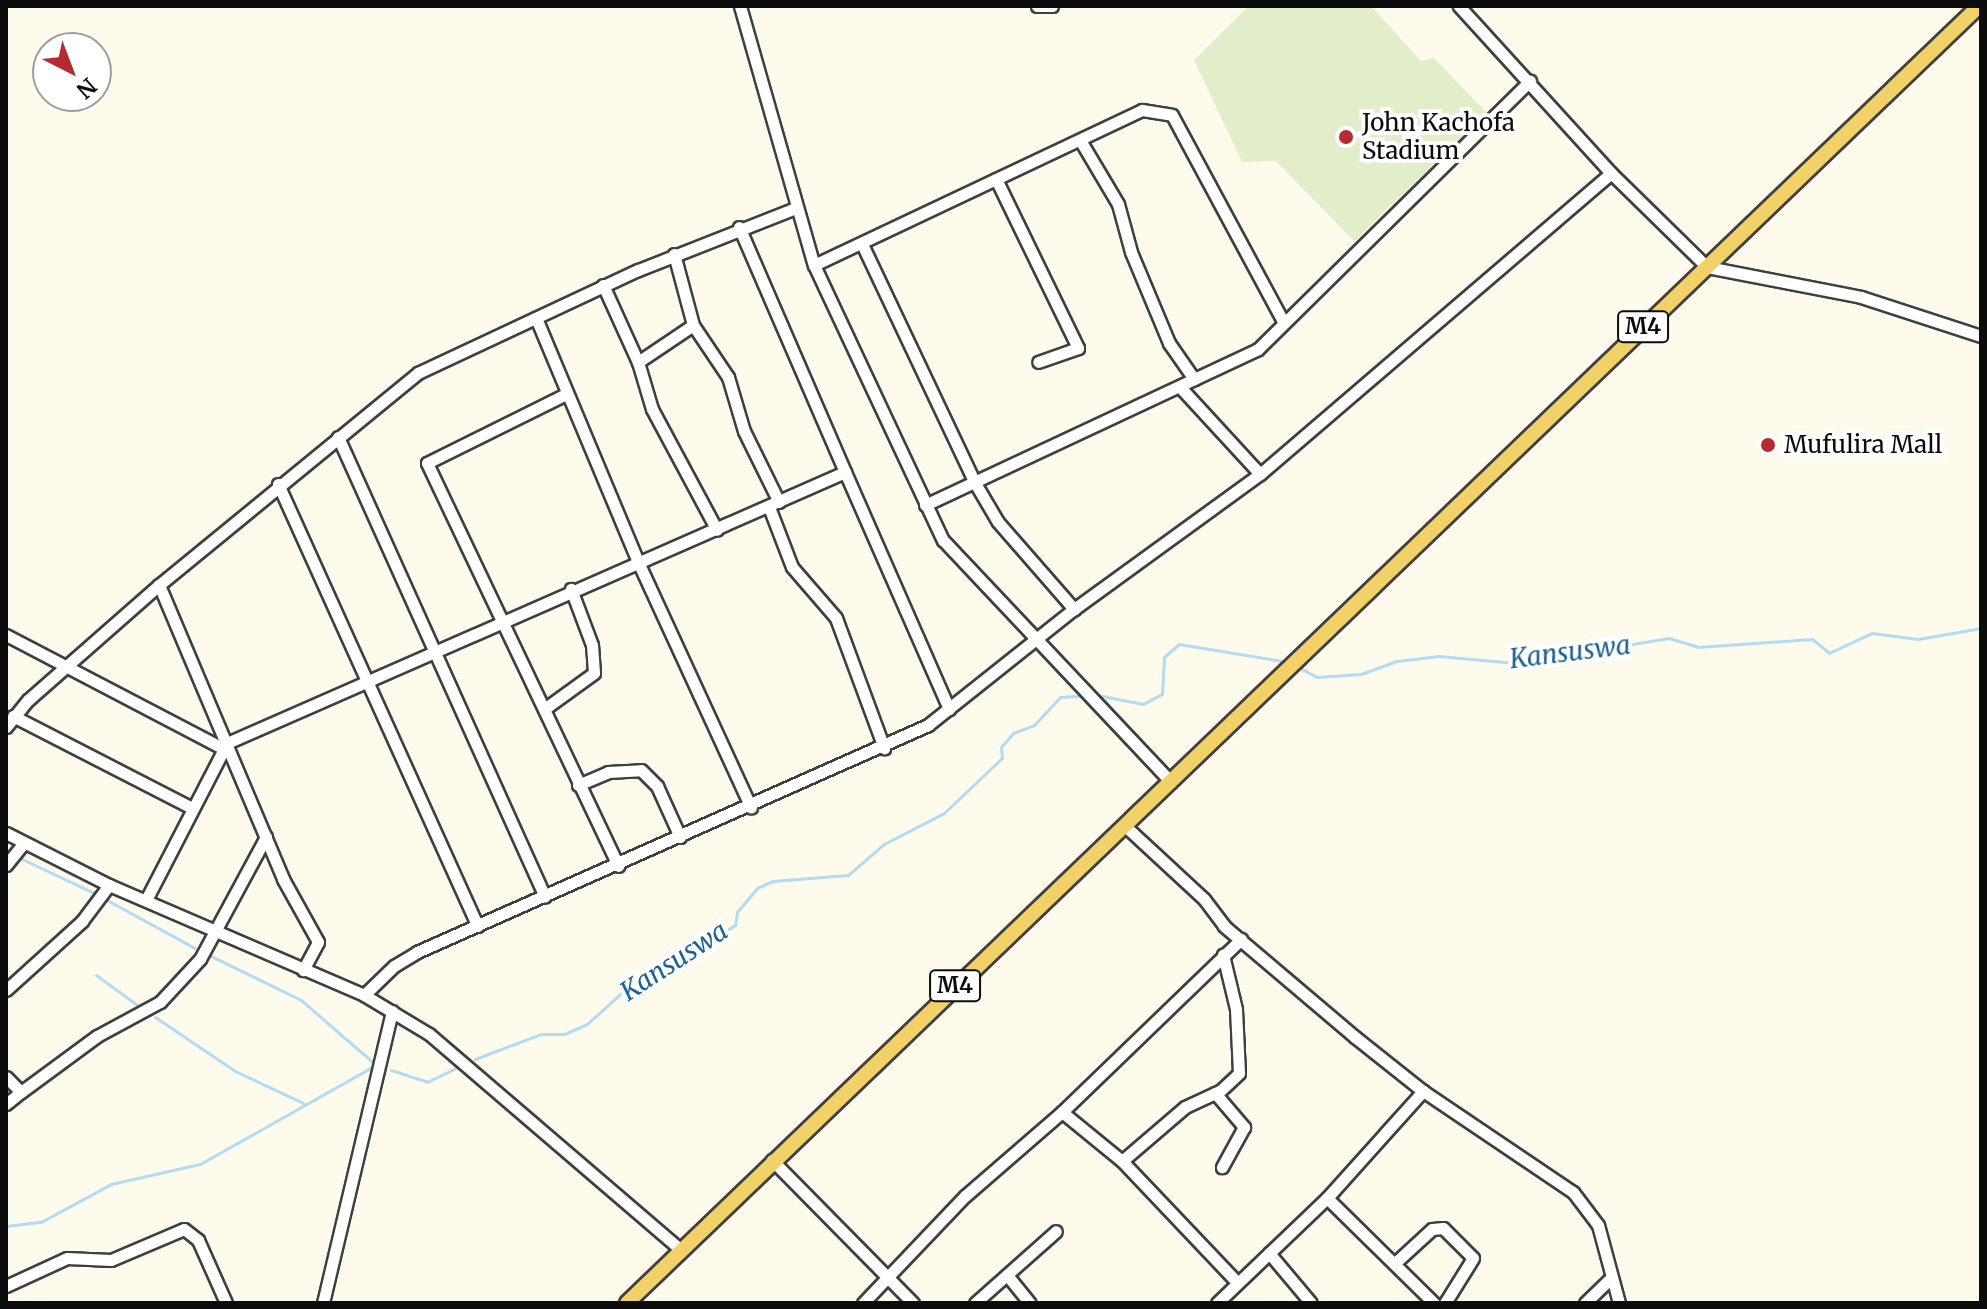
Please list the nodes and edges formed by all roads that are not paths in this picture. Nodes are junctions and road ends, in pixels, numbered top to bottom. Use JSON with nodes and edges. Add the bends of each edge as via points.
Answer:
{"nodes":[{"id":1,"x":740,"y":6,"type":"edge"},
{"id":2,"x":1037,"y":6,"type":"edge"},
{"id":3,"x":1052,"y":6,"type":"edge"},
{"id":4,"x":1459,"y":6,"type":"edge"},
{"id":5,"x":1979,"y":6,"type":"edge"},
{"id":6,"x":1530,"y":81,"type":"junction"},
{"id":7,"x":1080,"y":140,"type":"junction"},
{"id":8,"x":1611,"y":173,"type":"junction"},
{"id":9,"x":996,"y":179,"type":"junction"},
{"id":10,"x":795,"y":208,"type":"junction"},
{"id":11,"x":739,"y":227,"type":"junction"},
{"id":12,"x":862,"y":244,"type":"junction"},
{"id":13,"x":674,"y":254,"type":"junction"},
{"id":14,"x":814,"y":265,"type":"junction"},
{"id":15,"x":1707,"y":267,"type":"junction"},
{"id":16,"x":603,"y":285,"type":"junction"},
{"id":17,"x":536,"y":318,"type":"junction"},
{"id":18,"x":1284,"y":323,"type":"junction"},
{"id":19,"x":693,"y":325,"type":"junction"},
{"id":20,"x":1981,"y":336,"type":"edge"},
{"id":21,"x":638,"y":362,"type":"junction"},
{"id":22,"x":1038,"y":362,"type":"dead end"},
{"id":23,"x":1194,"y":379,"type":"junction"},
{"id":24,"x":1180,"y":387,"type":"junction"},
{"id":25,"x":566,"y":394,"type":"junction"},
{"id":26,"x":338,"y":437,"type":"junction"},
{"id":27,"x":845,"y":472,"type":"junction"},
{"id":28,"x":1260,"y":474,"type":"junction"},
{"id":29,"x":975,"y":483,"type":"junction"},
{"id":30,"x":278,"y":484,"type":"junction"},
{"id":31,"x":774,"y":504,"type":"junction"},
{"id":32,"x":925,"y":505,"type":"junction"},
{"id":33,"x":717,"y":530,"type":"junction"},
{"id":34,"x":639,"y":564,"type":"junction"},
{"id":35,"x":159,"y":585,"type":"junction"},
{"id":36,"x":571,"y":589,"type":"junction"},
{"id":37,"x":1074,"y":609,"type":"junction"},
{"id":38,"x":505,"y":621,"type":"junction"},
{"id":39,"x":6,"y":635,"type":"edge"},
{"id":40,"x":1036,"y":641,"type":"junction"},
{"id":41,"x":436,"y":650,"type":"junction"},
{"id":42,"x":68,"y":665,"type":"junction"},
{"id":43,"x":365,"y":681,"type":"junction"},
{"id":44,"x":547,"y":707,"type":"junction"},
{"id":45,"x":949,"y":709,"type":"junction"},
{"id":46,"x":9,"y":721,"type":"edge"},
{"id":47,"x":225,"y":746,"type":"junction"},
{"id":48,"x":884,"y":748,"type":"junction"},
{"id":49,"x":1170,"y":781,"type":"junction"},
{"id":50,"x":578,"y":785,"type":"junction"},
{"id":51,"x":751,"y":807,"type":"junction"},
{"id":52,"x":192,"y":808,"type":"junction"},
{"id":53,"x":1124,"y":825,"type":"junction"},
{"id":54,"x":6,"y":833,"type":"edge"},
{"id":55,"x":266,"y":837,"type":"junction"},
{"id":56,"x":680,"y":837,"type":"junction"},
{"id":57,"x":23,"y":844,"type":"junction"},
{"id":58,"x":6,"y":865,"type":"edge"},
{"id":59,"x":618,"y":866,"type":"junction"},
{"id":60,"x":109,"y":885,"type":"junction"},
{"id":61,"x":545,"y":897,"type":"junction"},
{"id":62,"x":146,"y":900,"type":"junction"},
{"id":63,"x":478,"y":926,"type":"junction"},
{"id":64,"x":214,"y":930,"type":"junction"},
{"id":65,"x":1241,"y":939,"type":"junction"},
{"id":66,"x":1223,"y":955,"type":"junction"},
{"id":67,"x":303,"y":970,"type":"junction"},
{"id":68,"x":6,"y":990,"type":"edge"},
{"id":69,"x":364,"y":995,"type":"junction"},
{"id":70,"x":392,"y":1011,"type":"junction"},
{"id":71,"x":6,"y":1077,"type":"edge"},
{"id":72,"x":1423,"y":1091,"type":"junction"},
{"id":73,"x":21,"y":1092,"type":"junction"},
{"id":74,"x":1215,"y":1093,"type":"junction"},
{"id":75,"x":6,"y":1104,"type":"edge"},
{"id":76,"x":1062,"y":1112,"type":"junction"},
{"id":77,"x":772,"y":1160,"type":"junction"},
{"id":78,"x":1122,"y":1161,"type":"junction"},
{"id":79,"x":1222,"y":1167,"type":"dead end"},
{"id":80,"x":1327,"y":1198,"type":"junction"},
{"id":81,"x":1056,"y":1231,"type":"dead end"},
{"id":82,"x":681,"y":1250,"type":"junction"},
{"id":83,"x":1269,"y":1253,"type":"junction"},
{"id":84,"x":1396,"y":1262,"type":"junction"},
{"id":85,"x":1007,"y":1275,"type":"junction"},
{"id":86,"x":890,"y":1279,"type":"junction"},
{"id":87,"x":1609,"y":1280,"type":"junction"},
{"id":88,"x":1237,"y":1282,"type":"junction"},
{"id":89,"x":6,"y":1286,"type":"edge"},
{"id":90,"x":226,"y":1303,"type":"edge"},
{"id":91,"x":323,"y":1303,"type":"edge"},
{"id":92,"x":627,"y":1303,"type":"edge"},
{"id":93,"x":863,"y":1303,"type":"edge"},
{"id":94,"x":913,"y":1303,"type":"edge"},
{"id":95,"x":975,"y":1303,"type":"edge"},
{"id":96,"x":1030,"y":1303,"type":"edge"},
{"id":97,"x":1217,"y":1303,"type":"edge"},
{"id":98,"x":1311,"y":1303,"type":"edge"},
{"id":99,"x":1434,"y":1303,"type":"edge"},
{"id":100,"x":1445,"y":1303,"type":"edge"},
{"id":101,"x":1585,"y":1303,"type":"edge"},
{"id":102,"x":1619,"y":1303,"type":"edge"}],
"edges":[{"from":1,"to":10,"type":"street"},
{"from":2,"to":3,"type":"street"},
{"from":4,"to":6,"type":"street"},
{"from":5,"to":15,"type":"main road","number":"M4"},
{"from":6,"to":8,"type":"street"},
{"from":6,"to":18,"type":"street"},
{"from":7,"to":9,"type":"street"},
{"from":7,"to":18,"type":"street","via":[[1142,110],[1172,115]]},
{"from":7,"to":23,"type":"street","via":[[1118,204],[1131,252],[1169,343]]},
{"from":8,"to":15,"type":"street"},
{"from":8,"to":28,"type":"street"},
{"from":9,"to":12,"type":"street"},
{"from":9,"to":22,"type":"street","via":[[1078,348]]},
{"from":10,"to":11,"type":"street"},
{"from":10,"to":14,"type":"street"},
{"from":11,"to":13,"type":"street"},
{"from":11,"to":27,"type":"street"},
{"from":12,"to":14,"type":"street"},
{"from":12,"to":29,"type":"street"},
{"from":13,"to":16,"type":"street"},
{"from":13,"to":19,"type":"street"},
{"from":14,"to":32,"type":"street"},
{"from":15,"to":20,"type":"street","via":[[1861,297]]},
{"from":15,"to":49,"type":"main road","number":"M4"},
{"from":16,"to":17,"type":"street"},
{"from":16,"to":21,"type":"street"},
{"from":17,"to":25,"type":"street"},
{"from":17,"to":26,"type":"street","via":[[433,363]]},
{"from":18,"to":23,"type":"street","via":[[1258,349]]},
{"from":19,"to":21,"type":"street"},
{"from":19,"to":31,"type":"street","via":[[728,377]]},
{"from":21,"to":33,"type":"street","via":[[652,409]]},
{"from":23,"to":24,"type":"street"},
{"from":24,"to":28,"type":"street"},
{"from":24,"to":29,"type":"street"},
{"from":25,"to":34,"type":"street"},
{"from":25,"to":38,"type":"street","via":[[427,463]]},
{"from":26,"to":30,"type":"street"},
{"from":26,"to":41,"type":"street"},
{"from":27,"to":31,"type":"street"},
{"from":27,"to":45,"type":"street"},
{"from":28,"to":37,"type":"street"},
{"from":29,"to":32,"type":"street"},
{"from":29,"to":37,"type":"street","via":[[998,522]]},
{"from":30,"to":35,"type":"street"},
{"from":30,"to":43,"type":"street","via":[[316,558]]},
{"from":31,"to":33,"type":"street"},
{"from":31,"to":48,"type":"street","via":[[792,567],[836,618]]},
{"from":32,"to":40,"type":"street","via":[[954,555]]},
{"from":33,"to":34,"type":"street"},
{"from":34,"to":36,"type":"street"},
{"from":34,"to":51,"type":"street"},
{"from":35,"to":42,"type":"street"},
{"from":35,"to":47,"type":"street"},
{"from":36,"to":38,"type":"street"},
{"from":36,"to":44,"type":"street","via":[[592,645],[594,673]]},
{"from":37,"to":40,"type":"street"},
{"from":38,"to":41,"type":"street"},
{"from":38,"to":44,"type":"street"},
{"from":39,"to":42,"type":"street"},
{"from":40,"to":45,"type":"street"},
{"from":40,"to":49,"type":"street"},
{"from":41,"to":43,"type":"street"},
{"from":41,"to":61,"type":"street"},
{"from":42,"to":46,"type":"street"},
{"from":42,"to":47,"type":"street"},
{"from":43,"to":47,"type":"street"},
{"from":43,"to":63,"type":"street"},
{"from":44,"to":50,"type":"street"},
{"from":45,"to":48,"type":"street"},
{"from":46,"to":52,"type":"street"},
{"from":47,"to":52,"type":"street"},
{"from":47,"to":55,"type":"street"},
{"from":48,"to":51,"type":"street"},
{"from":49,"to":53,"type":"main road","number":"M4"},
{"from":50,"to":56,"type":"street","via":[[608,772],[641,770],[657,786]]},
{"from":50,"to":59,"type":"street"},
{"from":51,"to":56,"type":"street"},
{"from":52,"to":62,"type":"street"},
{"from":53,"to":65,"type":"street"},
{"from":53,"to":77,"type":"main road","number":"M4"},
{"from":54,"to":57,"type":"street"},
{"from":55,"to":64,"type":"street"},
{"from":55,"to":67,"type":"street","via":[[319,945]]},
{"from":56,"to":59,"type":"street"},
{"from":57,"to":58,"type":"street"},
{"from":57,"to":60,"type":"street"},
{"from":59,"to":61,"type":"street"},
{"from":60,"to":62,"type":"street"},
{"from":60,"to":68,"type":"street","via":[[82,921]]},
{"from":61,"to":63,"type":"street"},
{"from":62,"to":64,"type":"street"},
{"from":63,"to":69,"type":"street","via":[[404,959]]},
{"from":64,"to":67,"type":"street"},
{"from":64,"to":73,"type":"street","via":[[200,959],[160,1002],[97,1036]]},
{"from":65,"to":66,"type":"street"},
{"from":65,"to":72,"type":"street"},
{"from":66,"to":74,"type":"street","via":[[1232,985],[1241,1067]]},
{"from":66,"to":76,"type":"street"},
{"from":67,"to":69,"type":"street"},
{"from":69,"to":70,"type":"street"},
{"from":70,"to":82,"type":"street","via":[[450,1051]]},
{"from":70,"to":91,"type":"street"},
{"from":71,"to":73,"type":"street"},
{"from":72,"to":80,"type":"street"},
{"from":72,"to":87,"type":"street","via":[[1582,1201],[1598,1225]]},
{"from":73,"to":75,"type":"street"},
{"from":74,"to":78,"type":"street","via":[[1193,1101]]},
{"from":74,"to":79,"type":"street","via":[[1244,1127]]},
{"from":76,"to":78,"type":"street"},
{"from":76,"to":86,"type":"street","via":[[965,1196]]},
{"from":77,"to":82,"type":"main road","number":"M4"},
{"from":77,"to":86,"type":"street"},
{"from":78,"to":88,"type":"street"},
{"from":80,"to":83,"type":"street"},
{"from":80,"to":84,"type":"street"},
{"from":81,"to":85,"type":"street"},
{"from":82,"to":92,"type":"main road","number":"M4"},
{"from":83,"to":88,"type":"street"},
{"from":83,"to":98,"type":"street"},
{"from":84,"to":99,"type":"street"},
{"from":84,"to":100,"type":"street","via":[[1432,1229],[1443,1228],[1473,1258]]},
{"from":85,"to":95,"type":"street"},
{"from":85,"to":96,"type":"street"},
{"from":86,"to":93,"type":"street"},
{"from":86,"to":94,"type":"street"},
{"from":87,"to":101,"type":"street"},
{"from":87,"to":102,"type":"street"},
{"from":88,"to":97,"type":"street"},
{"from":89,"to":90,"type":"street","via":[[67,1258],[111,1260],[184,1229],[198,1240]]}]}
